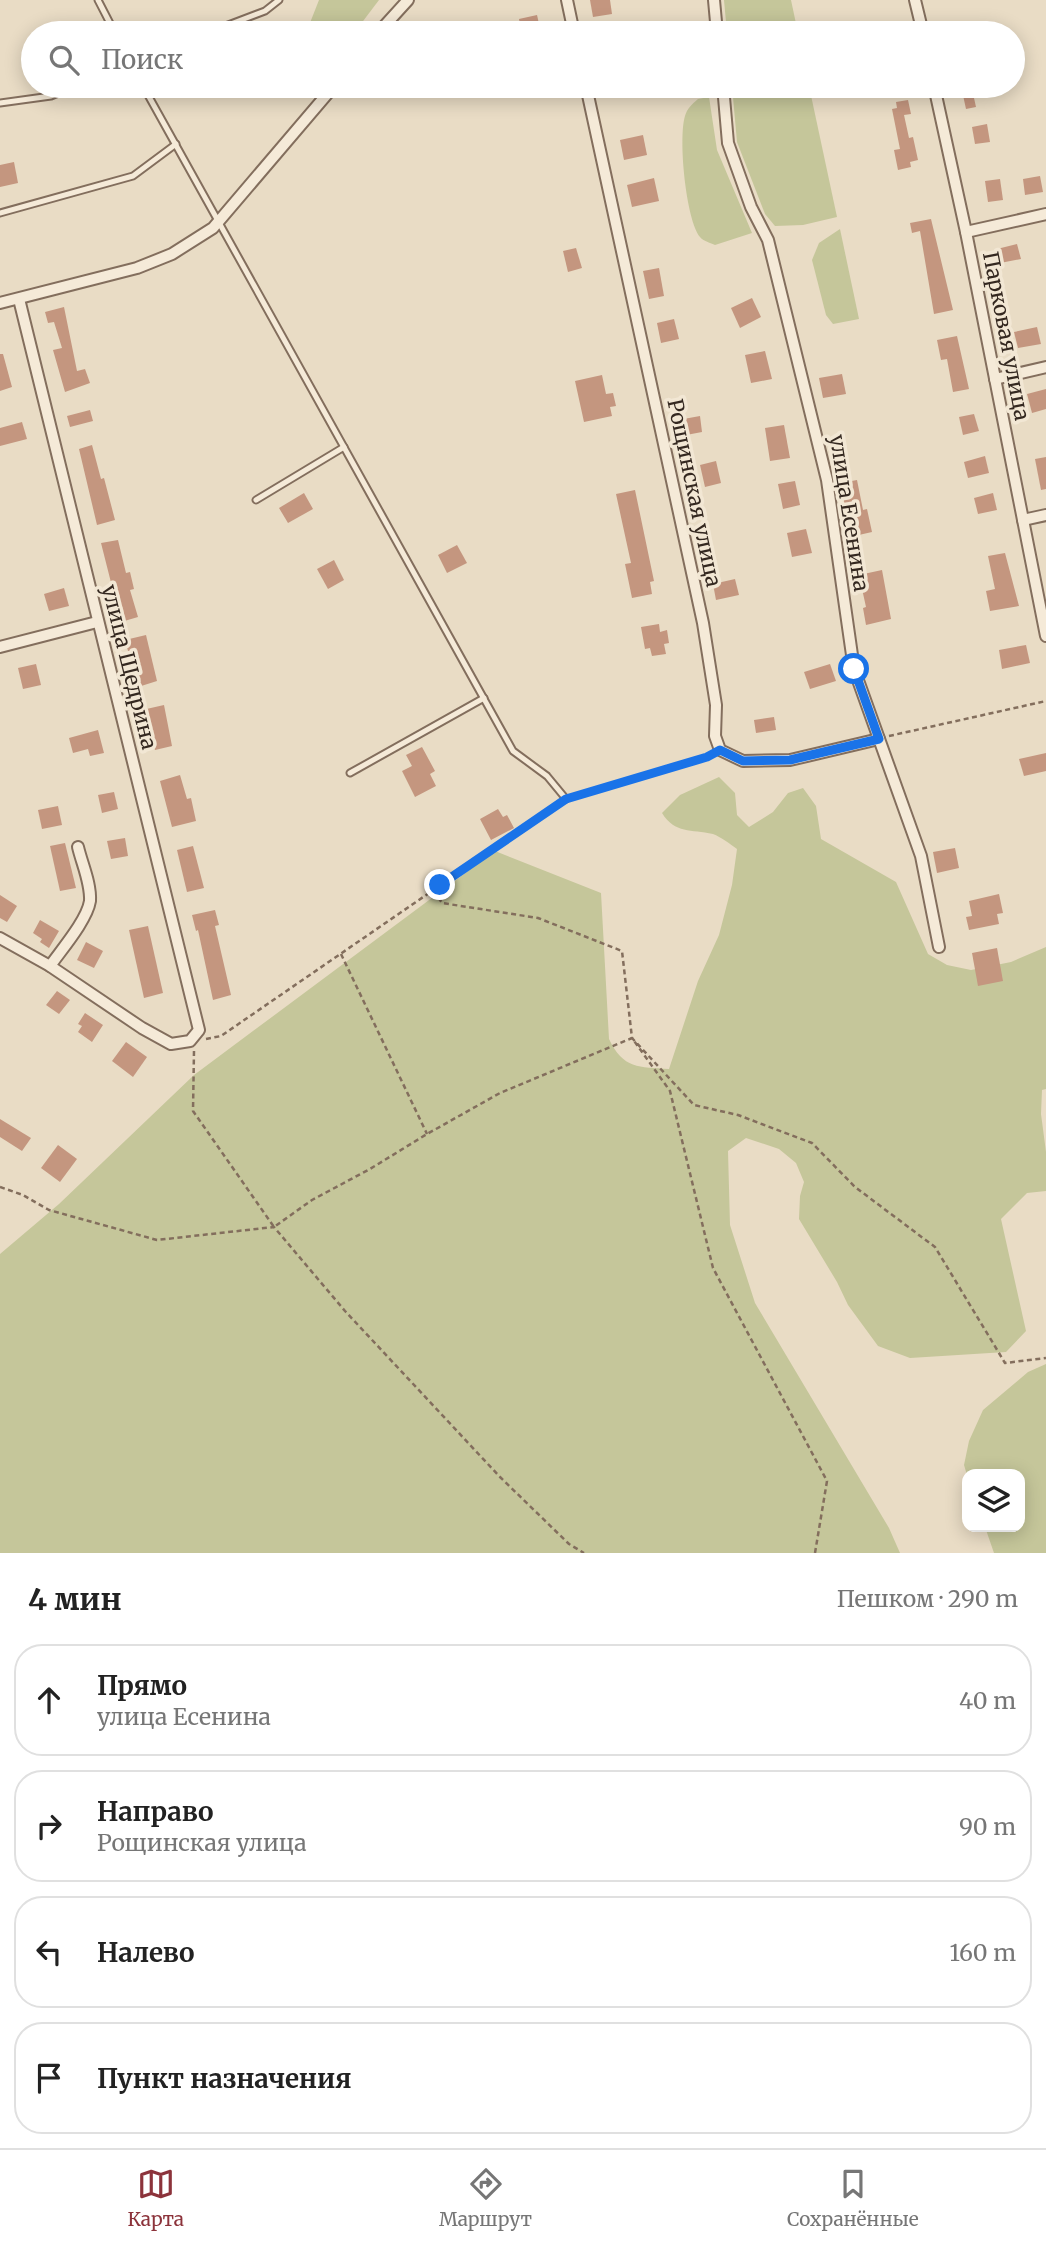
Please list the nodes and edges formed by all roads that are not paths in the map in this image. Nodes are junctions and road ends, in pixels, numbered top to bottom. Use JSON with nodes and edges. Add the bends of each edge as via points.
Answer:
{"nodes":[{"id":1,"x":98,"y":0,"type":"edge"},
{"id":2,"x":279,"y":0,"type":"edge"},
{"id":3,"x":408,"y":0,"type":"edge"},
{"id":4,"x":567,"y":0,"type":"edge"},
{"id":5,"x":714,"y":0,"type":"edge"},
{"id":6,"x":915,"y":0,"type":"edge"},
{"id":7,"x":109,"y":21,"type":"edge"},
{"id":8,"x":237,"y":21,"type":"edge"},
{"id":9,"x":389,"y":21,"type":"edge"},
{"id":10,"x":572,"y":21,"type":"edge"},
{"id":11,"x":716,"y":21,"type":"edge"},
{"id":12,"x":920,"y":21,"type":"edge"},
{"id":13,"x":36,"y":98,"type":"edge"},
{"id":14,"x":150,"y":98,"type":"edge"},
{"id":15,"x":324,"y":98,"type":"edge"},
{"id":16,"x":589,"y":98,"type":"edge"},
{"id":17,"x":724,"y":98,"type":"edge"},
{"id":18,"x":937,"y":98,"type":"edge"},
{"id":19,"x":0,"y":103,"type":"edge"},
{"id":20,"x":176,"y":144,"type":"junction"},
{"id":21,"x":0,"y":213,"type":"edge"},
{"id":22,"x":1046,"y":214,"type":"edge"},
{"id":23,"x":219,"y":221,"type":"junction"},
{"id":24,"x":966,"y":232,"type":"junction"},
{"id":25,"x":19,"y":299,"type":"junction"},
{"id":26,"x":0,"y":303,"type":"edge"},
{"id":27,"x":1046,"y":367,"type":"edge"},
{"id":28,"x":995,"y":379,"type":"junction"},
{"id":29,"x":344,"y":447,"type":"junction"},
{"id":30,"x":256,"y":500,"type":"dead end"},
{"id":31,"x":1046,"y":515,"type":"edge"},
{"id":32,"x":1023,"y":520,"type":"junction"},
{"id":33,"x":97,"y":622,"type":"junction"},
{"id":34,"x":1046,"y":636,"type":"edge"},
{"id":35,"x":0,"y":647,"type":"edge"},
{"id":36,"x":484,"y":698,"type":"junction"},
{"id":37,"x":879,"y":739,"type":"junction"},
{"id":38,"x":350,"y":773,"type":"dead end"},
{"id":39,"x":566,"y":799,"type":"road end"},
{"id":40,"x":78,"y":847,"type":"dead end"},
{"id":41,"x":0,"y":938,"type":"edge"},
{"id":42,"x":939,"y":947,"type":"dead end"},
{"id":43,"x":50,"y":966,"type":"junction"}],
"edges":[{"from":1,"to":7,"type":"lane"},
{"from":2,"to":8,"type":"lane"},
{"from":3,"to":9,"type":"street"},
{"from":4,"to":10,"type":"street"},
{"from":5,"to":11,"type":"street"},
{"from":6,"to":12,"type":"street"},
{"from":13,"to":19,"type":"lane"},
{"from":14,"to":20,"type":"lane"},
{"from":15,"to":23,"type":"street"},
{"from":16,"to":37,"type":"street","name":"Рощинская улица","via":[[703,623],[720,750],[743,761],[790,760]]},
{"from":17,"to":37,"type":"street","name":"улица Есенина","via":[[729,143],[768,240],[816,429],[854,669]]},
{"from":18,"to":24,"type":"street","name":"Парковая улица"},
{"from":20,"to":21,"type":"lane","via":[[133,176]]},
{"from":20,"to":23,"type":"lane"},
{"from":22,"to":24,"type":"street"},
{"from":23,"to":25,"type":"street","via":[[172,254],[137,268]]},
{"from":23,"to":29,"type":"lane"},
{"from":24,"to":28,"type":"street","name":"Парковая улица"},
{"from":25,"to":26,"type":"street"},
{"from":25,"to":33,"type":"street","name":"улица Щедрина"},
{"from":27,"to":28,"type":"street"},
{"from":28,"to":32,"type":"street","name":"Парковая улица"},
{"from":29,"to":30,"type":"lane"},
{"from":29,"to":36,"type":"lane"},
{"from":31,"to":32,"type":"street"},
{"from":32,"to":34,"type":"street","name":"Парковая улица"},
{"from":33,"to":35,"type":"street"},
{"from":33,"to":43,"type":"street","name":"улица Щедрина","via":[[199,1030],[190,1041],[171,1044]]},
{"from":36,"to":38,"type":"lane"},
{"from":36,"to":39,"type":"lane","via":[[513,751],[547,776]]},
{"from":37,"to":42,"type":"street","name":"улица Есенина","via":[[921,856]]},
{"from":40,"to":43,"type":"street","via":[[90,902]]},
{"from":41,"to":43,"type":"street"}]}
